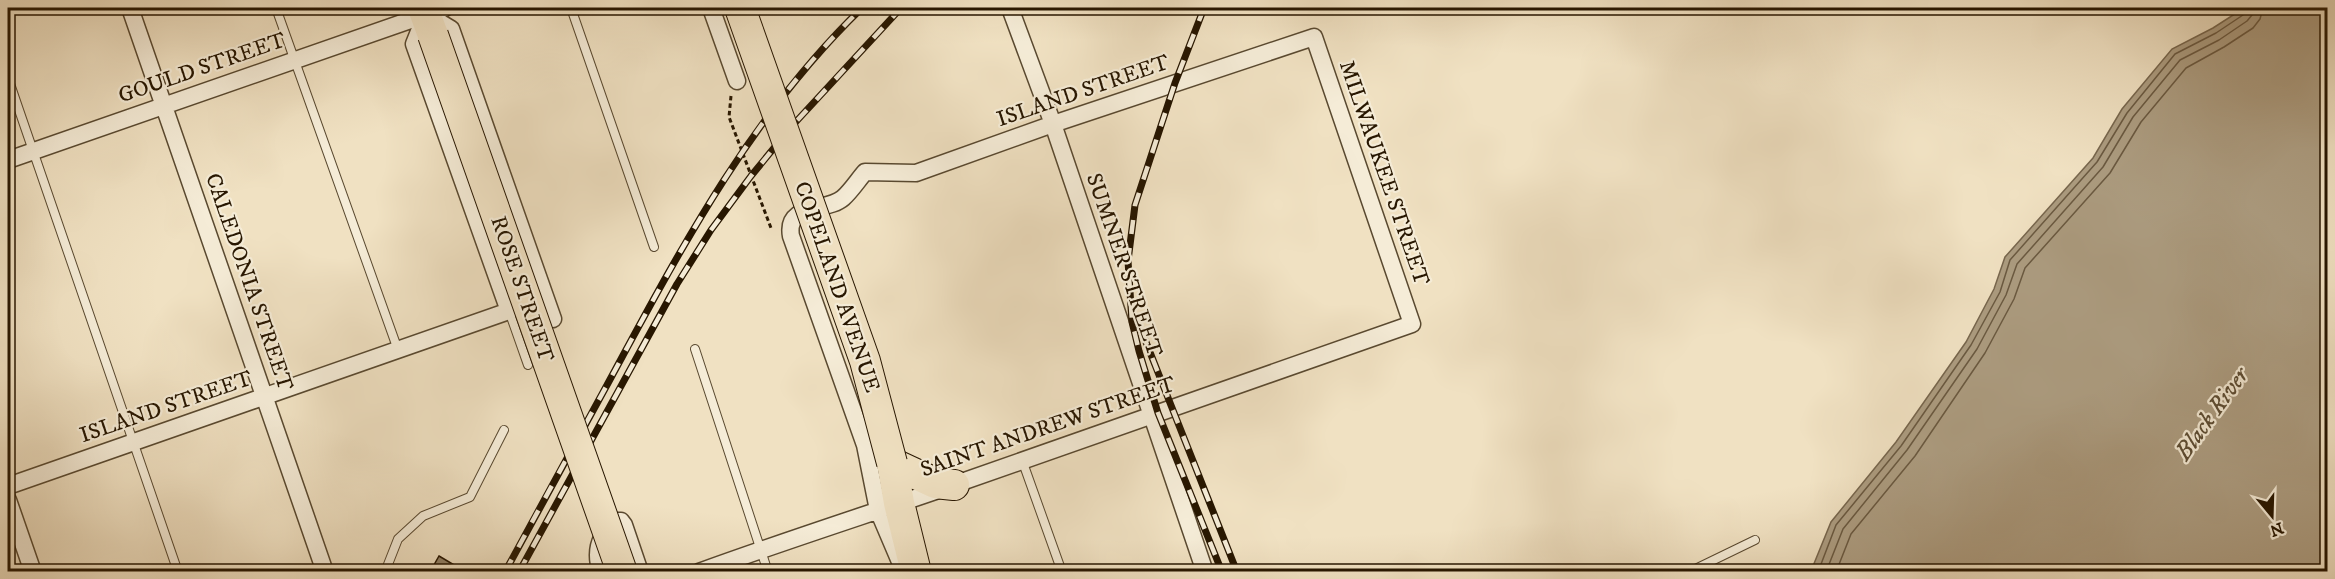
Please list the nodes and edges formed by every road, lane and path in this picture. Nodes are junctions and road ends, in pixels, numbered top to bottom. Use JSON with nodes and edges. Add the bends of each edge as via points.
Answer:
{"nodes":[{"id":1,"x":130,"y":8,"type":"edge"},
{"id":2,"x":276,"y":8,"type":"edge"},
{"id":3,"x":571,"y":8,"type":"edge"},
{"id":4,"x":711,"y":8,"type":"edge"},
{"id":5,"x":740,"y":8,"type":"edge"},
{"id":6,"x":1010,"y":8,"type":"edge"},
{"id":7,"x":432,"y":16,"type":"edge"},
{"id":8,"x":1314,"y":37,"type":"joint"},
{"id":9,"x":294,"y":60,"type":"junction"},
{"id":10,"x":8,"y":78,"type":"edge"},
{"id":11,"x":736,"y":81,"type":"joint"},
{"id":12,"x":164,"y":105,"type":"junction"},
{"id":13,"x":1053,"y":124,"type":"junction"},
{"id":14,"x":33,"y":151,"type":"junction"},
{"id":15,"x":8,"y":160,"type":"edge"},
{"id":16,"x":771,"y":228,"type":"dead end"},
{"id":17,"x":654,"y":247,"type":"dead end"},
{"id":18,"x":509,"y":311,"type":"junction"},
{"id":19,"x":553,"y":319,"type":"dead end"},
{"id":20,"x":1412,"y":324,"type":"joint"},
{"id":21,"x":695,"y":349,"type":"dead end"},
{"id":22,"x":398,"y":350,"type":"junction"},
{"id":23,"x":528,"y":365,"type":"dead end"},
{"id":24,"x":266,"y":396,"type":"junction"},
{"id":25,"x":1152,"y":416,"type":"junction"},
{"id":26,"x":504,"y":430,"type":"dead end"},
{"id":27,"x":133,"y":442,"type":"junction"},
{"id":28,"x":1022,"y":460,"type":"junction"},
{"id":29,"x":892,"y":463,"type":"junction"},
{"id":30,"x":954,"y":485,"type":"junction"},
{"id":31,"x":8,"y":486,"type":"edge"},
{"id":32,"x":8,"y":500,"type":"edge"},
{"id":33,"x":889,"y":506,"type":"junction"},
{"id":34,"x":1755,"y":540,"type":"dead end"},
{"id":35,"x":760,"y":550,"type":"junction"},
{"id":36,"x":33,"y":572,"type":"edge"},
{"id":37,"x":178,"y":572,"type":"edge"},
{"id":38,"x":325,"y":572,"type":"edge"},
{"id":39,"x":385,"y":572,"type":"edge"},
{"id":40,"x":600,"y":572,"type":"edge"},
{"id":41,"x":621,"y":572,"type":"edge"},
{"id":42,"x":640,"y":572,"type":"edge"},
{"id":43,"x":699,"y":572,"type":"edge"},
{"id":44,"x":768,"y":572,"type":"edge"},
{"id":45,"x":905,"y":572,"type":"edge"},
{"id":46,"x":916,"y":572,"type":"edge"},
{"id":47,"x":1062,"y":572,"type":"edge"},
{"id":48,"x":1205,"y":572,"type":"edge"},
{"id":49,"x":1689,"y":572,"type":"edge"}],
"edges":[{"from":1,"to":12,"type":"street","name":"CALEDONIA STREET"},
{"from":2,"to":9,"type":"lane"},
{"from":3,"to":17,"type":"lane"},
{"from":4,"to":11,"type":"street"},
{"from":5,"to":29,"type":"highway","name":"COPELAND AVENUE","bridge":true,"via":[[865,360]]},
{"from":6,"to":13,"type":"street","name":"SUMNER STREET"},
{"from":7,"to":9,"type":"street","name":"GOULD STREET"},
{"from":7,"to":18,"type":"street","via":[[414,44]]},
{"from":7,"to":19,"type":"street","via":[[451,29]]},
{"from":7,"to":41,"type":"highway","name":"ROSE STREET","bridge":true},
{"from":8,"to":13,"type":"street","name":"ISLAND STREET"},
{"from":8,"to":20,"type":"street","name":"MILWAUKEE STREET"},
{"from":9,"to":12,"type":"street","name":"GOULD STREET"},
{"from":9,"to":22,"type":"lane"},
{"from":10,"to":14,"type":"lane"},
{"from":11,"to":16,"type":"path","via":[[729,117]]},
{"from":12,"to":14,"type":"street","name":"GOULD STREET"},
{"from":12,"to":24,"type":"street","name":"CALEDONIA STREET"},
{"from":13,"to":25,"type":"street","name":"SUMNER STREET"},
{"from":13,"to":33,"type":"street","name":"ISLAND STREET","via":[[916,173],[865,172],[841,199],[800,213],[791,222],[789,227]]},
{"from":14,"to":15,"type":"street","name":"GOULD STREET"},
{"from":14,"to":27,"type":"lane"},
{"from":18,"to":22,"type":"street","name":"ISLAND STREET"},
{"from":18,"to":23,"type":"lane"},
{"from":20,"to":25,"type":"street","name":"SAINT ANDREW STREET"},
{"from":21,"to":35,"type":"lane"},
{"from":22,"to":24,"type":"street","name":"ISLAND STREET"},
{"from":24,"to":27,"type":"street","name":"ISLAND STREET"},
{"from":24,"to":38,"type":"street","name":"CALEDONIA STREET"},
{"from":25,"to":28,"type":"street","name":"SAINT ANDREW STREET"},
{"from":25,"to":48,"type":"street","name":"SUMNER STREET"},
{"from":26,"to":39,"type":"lane","via":[[470,497],[423,516],[398,539]]},
{"from":27,"to":31,"type":"street","name":"ISLAND STREET"},
{"from":27,"to":37,"type":"lane"},
{"from":28,"to":30,"type":"street","name":"SAINT ANDREW STREET"},
{"from":28,"to":47,"type":"lane"},
{"from":29,"to":30,"type":"highway","via":[[935,483]]},
{"from":29,"to":33,"type":"highway","name":"COPELAND AVENUE"},
{"from":30,"to":33,"type":"street","name":"SAINT ANDREW STREET"},
{"from":32,"to":36,"type":"street"},
{"from":33,"to":35,"type":"street","name":"SAINT ANDREW STREET"},
{"from":33,"to":45,"type":"street"},
{"from":33,"to":46,"type":"highway","name":"COPELAND AVENUE"},
{"from":34,"to":49,"type":"lane"},
{"from":35,"to":43,"type":"street","name":"SAINT ANDREW STREET"},
{"from":35,"to":44,"type":"lane"},
{"from":40,"to":42,"type":"street","via":[[596,560],[598,544],[616,521],[624,525]]}]}
